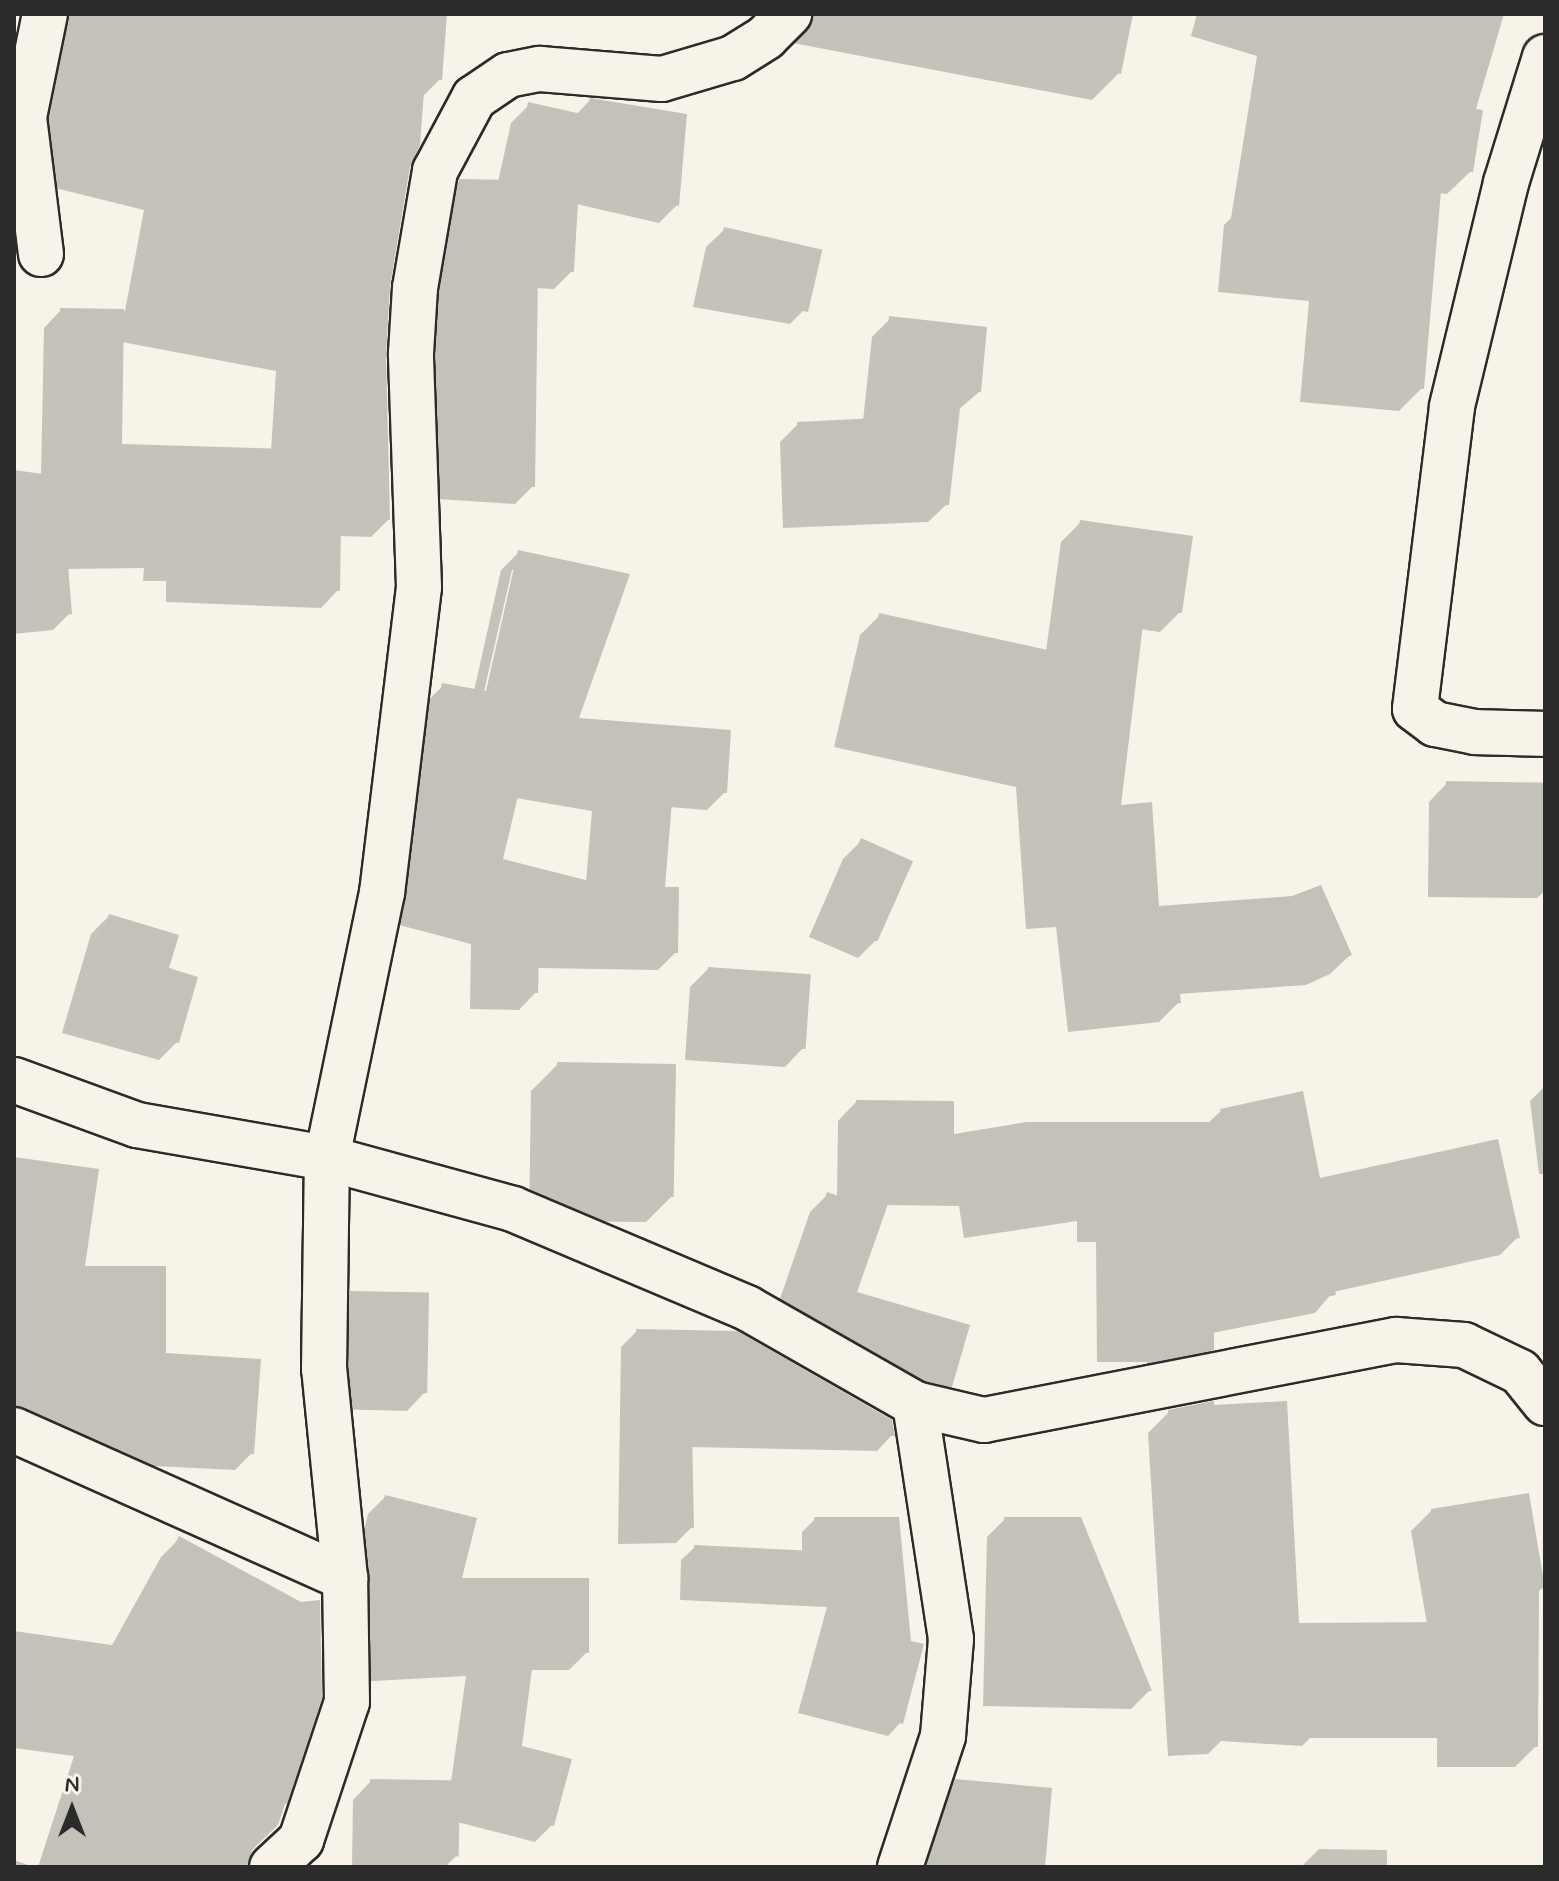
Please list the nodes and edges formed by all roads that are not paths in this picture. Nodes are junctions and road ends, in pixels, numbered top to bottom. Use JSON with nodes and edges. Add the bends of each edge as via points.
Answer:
{"nodes":[{"id":1,"x":45,"y":14,"type":"edge"},
{"id":2,"x":789,"y":14,"type":"edge"},
{"id":3,"x":1545,"y":57,"type":"edge"},
{"id":4,"x":41,"y":254,"type":"dead end"},
{"id":5,"x":1545,"y":734,"type":"edge"},
{"id":6,"x":14,"y":1080,"type":"edge"},
{"id":7,"x":327,"y":1158,"type":"junction"},
{"id":8,"x":1545,"y":1403,"type":"edge"},
{"id":9,"x":915,"y":1404,"type":"junction"},
{"id":10,"x":14,"y":1430,"type":"edge"},
{"id":11,"x":345,"y":1578,"type":"junction"},
{"id":12,"x":272,"y":1867,"type":"edge"},
{"id":13,"x":900,"y":1867,"type":"edge"}],
"edges":[{"from":1,"to":4,"type":"street","via":[[24,117]]},
{"from":2,"to":7,"type":"street","via":[[733,58],[674,76],[540,69],[508,75],[474,98],[458,119],[435,171],[415,288],[411,353],[419,587],[382,893]]},
{"from":3,"to":5,"type":"street","via":[[1506,183],[1452,407],[1415,709],[1435,724],[1475,732]]},
{"from":6,"to":7,"type":"street","via":[[137,1125]]},
{"from":7,"to":9,"type":"street","via":[[513,1209],[747,1308]]},
{"from":7,"to":11,"type":"street","via":[[324,1369]]},
{"from":8,"to":9,"type":"street","via":[[1520,1372],[1464,1345],[1396,1340],[984,1420]]},
{"from":9,"to":13,"type":"street","via":[[951,1639],[943,1736]]},
{"from":10,"to":11,"type":"street"},
{"from":11,"to":12,"type":"street","via":[[347,1702],[301,1840]]}]}
